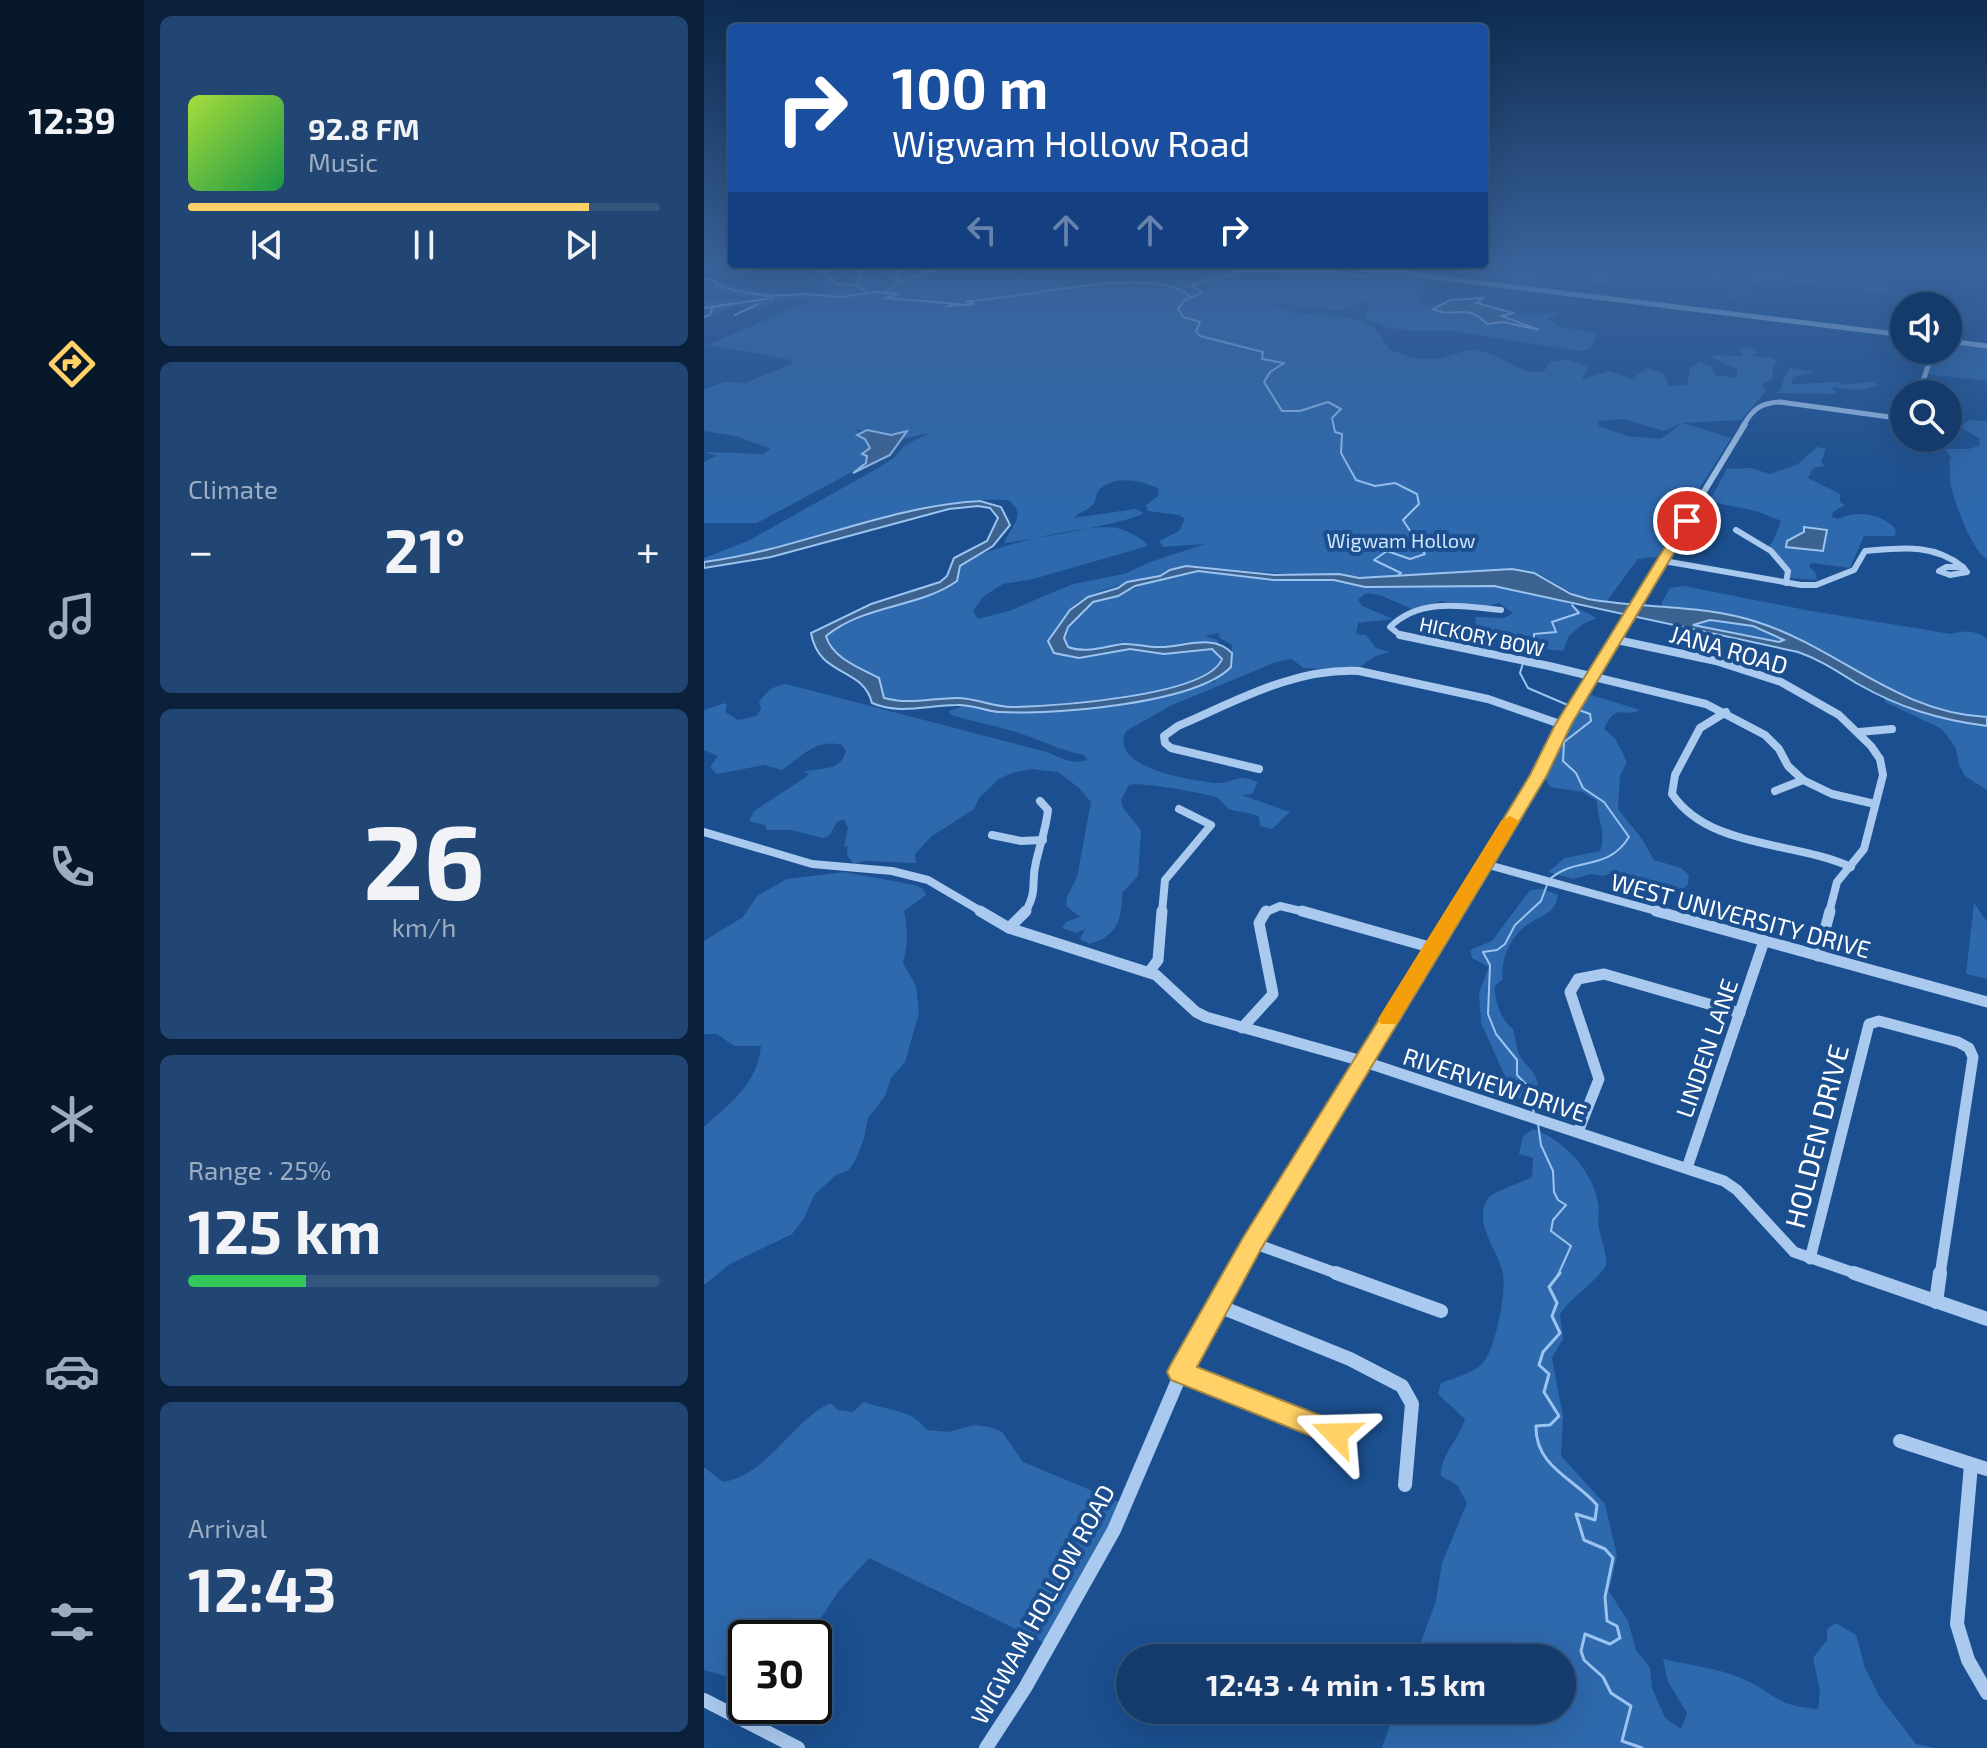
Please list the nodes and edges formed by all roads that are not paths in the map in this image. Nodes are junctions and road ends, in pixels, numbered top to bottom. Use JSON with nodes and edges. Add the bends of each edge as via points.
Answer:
{"nodes":[{"id":1,"x":1890,"y":417,"type":"edge"},
{"id":2,"x":1736,"y":530,"type":"dead end"},
{"id":3,"x":1664,"y":561,"type":"junction"},
{"id":4,"x":1963,"y":567,"type":"dead end"},
{"id":5,"x":1786,"y":583,"type":"junction"},
{"id":6,"x":1501,"y":610,"type":"dead end"},
{"id":7,"x":1617,"y":640,"type":"junction"},
{"id":8,"x":1593,"y":678,"type":"junction"},
{"id":9,"x":1726,"y":712,"type":"junction"},
{"id":10,"x":1563,"y":725,"type":"junction"},
{"id":11,"x":1892,"y":729,"type":"dead end"},
{"id":12,"x":1859,"y":732,"type":"junction"},
{"id":13,"x":1259,"y":769,"type":"dead end"},
{"id":14,"x":1803,"y":780,"type":"junction"},
{"id":15,"x":1775,"y":791,"type":"dead end"},
{"id":16,"x":1040,"y":801,"type":"dead end"},
{"id":17,"x":1875,"y":804,"type":"junction"},
{"id":18,"x":1179,"y":809,"type":"dead end"},
{"id":19,"x":704,"y":832,"type":"edge"},
{"id":20,"x":992,"y":835,"type":"dead end"},
{"id":21,"x":1043,"y":840,"type":"junction"},
{"id":22,"x":1485,"y":864,"type":"junction"},
{"id":23,"x":1851,"y":867,"type":"junction"},
{"id":24,"x":1009,"y":928,"type":"junction"},
{"id":25,"x":1764,"y":941,"type":"junction"},
{"id":26,"x":1433,"y":948,"type":"junction"},
{"id":27,"x":1818,"y":956,"type":"junction"},
{"id":28,"x":1149,"y":972,"type":"junction"},
{"id":29,"x":1987,"y":1002,"type":"edge"},
{"id":30,"x":1740,"y":1013,"type":"junction"},
{"id":31,"x":1242,"y":1028,"type":"junction"},
{"id":32,"x":1362,"y":1061,"type":"junction"},
{"id":33,"x":1578,"y":1132,"type":"junction"},
{"id":34,"x":1687,"y":1168,"type":"junction"},
{"id":35,"x":1253,"y":1243,"type":"junction"},
{"id":36,"x":1810,"y":1259,"type":"junction"},
{"id":37,"x":1936,"y":1302,"type":"junction"},
{"id":38,"x":1216,"y":1305,"type":"junction"},
{"id":39,"x":1441,"y":1311,"type":"dead end"},
{"id":40,"x":1987,"y":1319,"type":"edge"},
{"id":41,"x":1180,"y":1372,"type":"junction"},
{"id":42,"x":1336,"y":1434,"type":"dead end"},
{"id":43,"x":1900,"y":1441,"type":"dead end"},
{"id":44,"x":1971,"y":1465,"type":"junction"},
{"id":45,"x":1987,"y":1469,"type":"edge"},
{"id":46,"x":1405,"y":1485,"type":"dead end"},
{"id":47,"x":1987,"y":1693,"type":"edge"},
{"id":48,"x":704,"y":1700,"type":"edge"},
{"id":49,"x":798,"y":1748,"type":"edge"},
{"id":50,"x":986,"y":1748,"type":"edge"}],
"edges":[{"from":1,"to":3,"type":"street","name":"WIGWAM HOLLOW ROAD","via":[[1785,402],[1760,405]]},
{"from":2,"to":5,"type":"street","via":[[1771,551],[1788,571]]},
{"from":3,"to":5,"type":"street"},
{"from":3,"to":7,"type":"street","name":"WIGWAM HOLLOW ROAD"},
{"from":4,"to":5,"type":"street","via":[[1949,554],[1934,550],[1865,551],[1852,572],[1816,585]]},
{"from":6,"to":8,"type":"street","name":"HICKORY BOW","via":[[1441,604],[1399,618],[1390,627],[1400,635]]},
{"from":7,"to":8,"type":"street","name":"WIGWAM HOLLOW ROAD"},
{"from":7,"to":12,"type":"street","name":"JANA ROAD","via":[[1762,675],[1814,699]]},
{"from":8,"to":9,"type":"street"},
{"from":8,"to":10,"type":"street","name":"WIGWAM HOLLOW ROAD"},
{"from":9,"to":14,"type":"street","via":[[1765,735]]},
{"from":9,"to":23,"type":"street","via":[[1703,724],[1675,775],[1672,794],[1680,808],[1713,828]]},
{"from":10,"to":13,"type":"street","via":[[1488,699],[1359,671],[1327,670],[1291,677],[1164,736],[1171,748]]},
{"from":10,"to":22,"type":"street","name":"WIGWAM HOLLOW ROAD"},
{"from":11,"to":12,"type":"street"},
{"from":12,"to":17,"type":"street","name":"JANA ROAD","via":[[1882,765]]},
{"from":14,"to":15,"type":"street"},
{"from":14,"to":17,"type":"street","via":[[1832,794]]},
{"from":16,"to":21,"type":"street","via":[[1048,810]]},
{"from":17,"to":23,"type":"street","name":"JANA ROAD","via":[[1864,849]]},
{"from":18,"to":28,"type":"street","via":[[1211,825],[1165,880],[1158,960]]},
{"from":19,"to":24,"type":"street","name":"RIVERVIEW DRIVE","via":[[812,864],[920,877]]},
{"from":20,"to":21,"type":"street"},
{"from":21,"to":24,"type":"street","via":[[1033,900]]},
{"from":22,"to":25,"type":"street","name":"WEST UNIVERSITY DRIVE"},
{"from":22,"to":26,"type":"street","name":"WIGWAM HOLLOW ROAD"},
{"from":23,"to":27,"type":"street","name":"JANA ROAD","via":[[1835,888]]},
{"from":24,"to":28,"type":"street","name":"RIVERVIEW DRIVE"},
{"from":25,"to":27,"type":"street","name":"WEST UNIVERSITY DRIVE"},
{"from":25,"to":30,"type":"street","name":"LINDEN LANE"},
{"from":26,"to":31,"type":"street","via":[[1281,905],[1266,911],[1259,920],[1273,994]]},
{"from":26,"to":32,"type":"street","name":"WIGWAM HOLLOW ROAD"},
{"from":27,"to":29,"type":"street","name":"WEST UNIVERSITY DRIVE"},
{"from":28,"to":31,"type":"street","name":"RIVERVIEW DRIVE","via":[[1196,1012]]},
{"from":30,"to":33,"type":"street","via":[[1604,974],[1578,979],[1570,992],[1599,1079]]},
{"from":30,"to":34,"type":"street","name":"LINDEN LANE"},
{"from":31,"to":32,"type":"street","name":"RIVERVIEW DRIVE"},
{"from":32,"to":33,"type":"street","name":"RIVERVIEW DRIVE"},
{"from":32,"to":35,"type":"street","name":"WIGWAM HOLLOW ROAD"},
{"from":33,"to":34,"type":"street","name":"RIVERVIEW DRIVE"},
{"from":34,"to":36,"type":"street","name":"RIVERVIEW DRIVE","via":[[1731,1185],[1788,1249]]},
{"from":35,"to":38,"type":"street","name":"WIGWAM HOLLOW ROAD"},
{"from":35,"to":39,"type":"street"},
{"from":36,"to":37,"type":"street","name":"RIVERVIEW DRIVE"},
{"from":36,"to":37,"type":"street","name":"HOLDEN DRIVE","via":[[1869,1024],[1879,1021],[1958,1042],[1972,1054]]},
{"from":37,"to":40,"type":"street","name":"RIVERVIEW DRIVE"},
{"from":38,"to":41,"type":"street","name":"WIGWAM HOLLOW ROAD"},
{"from":38,"to":46,"type":"street","via":[[1402,1386],[1412,1404]]},
{"from":41,"to":42,"type":"street"},
{"from":41,"to":50,"type":"street","name":"WIGWAM HOLLOW ROAD","via":[[1114,1530]]},
{"from":43,"to":44,"type":"street"},
{"from":44,"to":45,"type":"street"},
{"from":44,"to":47,"type":"street","via":[[1957,1624],[1968,1660]]},
{"from":48,"to":49,"type":"street"}]}
